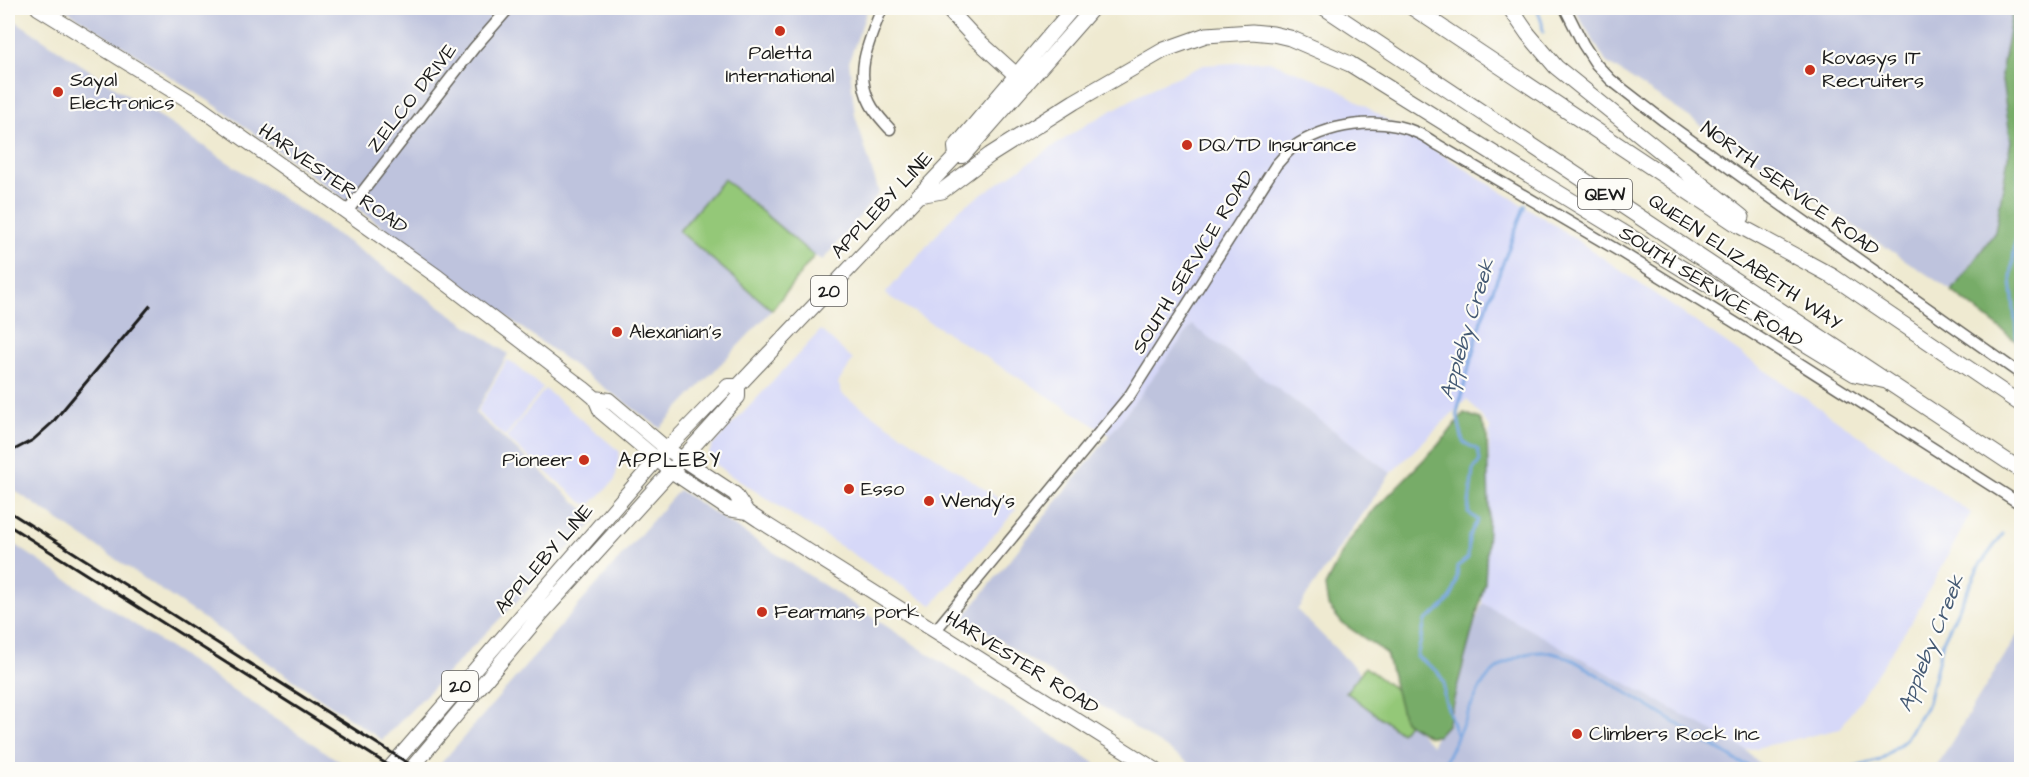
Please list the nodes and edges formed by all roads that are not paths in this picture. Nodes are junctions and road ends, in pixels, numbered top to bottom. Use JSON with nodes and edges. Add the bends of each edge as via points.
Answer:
{"nodes":[{"id":1,"x":38,"y":8,"type":"edge"},
{"id":2,"x":509,"y":8,"type":"edge"},
{"id":3,"x":882,"y":8,"type":"edge"},
{"id":4,"x":947,"y":8,"type":"edge"},
{"id":5,"x":1073,"y":8,"type":"edge"},
{"id":6,"x":1093,"y":8,"type":"edge"},
{"id":7,"x":1325,"y":8,"type":"edge"},
{"id":8,"x":1413,"y":8,"type":"edge"},
{"id":9,"x":1510,"y":8,"type":"edge"},
{"id":10,"x":1565,"y":8,"type":"edge"},
{"id":11,"x":1021,"y":80,"type":"junction"},
{"id":12,"x":890,"y":129,"type":"dead end"},
{"id":13,"x":920,"y":195,"type":"junction"},
{"id":14,"x":346,"y":213,"type":"junction"},
{"id":15,"x":1832,"y":276,"type":"junction"},
{"id":16,"x":2022,"y":375,"type":"edge"},
{"id":17,"x":1886,"y":381,"type":"junction"},
{"id":18,"x":738,"y":386,"type":"junction"},
{"id":19,"x":2022,"y":405,"type":"edge"},
{"id":20,"x":694,"y":445,"type":"junction"},
{"id":21,"x":662,"y":454,"type":"junction"},
{"id":22,"x":681,"y":459,"type":"junction"},
{"id":23,"x":671,"y":471,"type":"junction"},
{"id":24,"x":2022,"y":471,"type":"edge"},
{"id":25,"x":704,"y":474,"type":"junction"},
{"id":26,"x":2022,"y":505,"type":"edge"},
{"id":27,"x":747,"y":512,"type":"junction"},
{"id":28,"x":936,"y":631,"type":"junction"},
{"id":29,"x":388,"y":770,"type":"edge"},
{"id":30,"x":410,"y":770,"type":"edge"},
{"id":31,"x":1156,"y":770,"type":"edge"}],
"edges":[{"from":1,"to":14,"type":"main road","name":"HARVESTER ROAD","via":[[184,97]]},
{"from":2,"to":14,"type":"street","name":"ZELCO DRIVE"},
{"from":3,"to":12,"type":"street","via":[[863,75],[869,103]]},
{"from":4,"to":11,"type":"highway"},
{"from":5,"to":11,"type":"main road","name":"APPLEBY LINE","number":"20"},
{"from":6,"to":11,"type":"main road","name":"APPLEBY LINE","number":"20"},
{"from":7,"to":17,"type":"highway","name":"QUEEN ELIZABETH WAY","number":"QEW"},
{"from":8,"to":15,"type":"highway","name":"QUEEN ELIZABETH WAY","number":"QEW","via":[[1738,225]]},
{"from":9,"to":15,"type":"highway","via":[[1556,67],[1591,97],[1745,219]]},
{"from":10,"to":16,"type":"street","name":"NORTH SERVICE ROAD","via":[[1583,44],[1611,80]]},
{"from":11,"to":13,"type":"main road","name":"APPLEBY LINE","number":"20","via":[[955,147],[956,156]]},
{"from":13,"to":17,"type":"highway","via":[[942,191],[993,153],[1164,50],[1206,35],[1273,34],[1350,64],[1855,374]]},
{"from":13,"to":18,"type":"main road","name":"APPLEBY LINE","number":"20"},
{"from":14,"to":21,"type":"main road","name":"HARVESTER ROAD","via":[[595,398],[609,400]]},
{"from":15,"to":19,"type":"highway","name":"QUEEN ELIZABETH WAY","number":"QEW"},
{"from":17,"to":24,"type":"highway","name":"QUEEN ELIZABETH WAY","number":"QEW"},
{"from":18,"to":20,"type":"main road","name":"APPLEBY LINE","number":"20","via":[[738,397]]},
{"from":18,"to":21,"type":"main road","name":"APPLEBY LINE","number":"20","via":[[728,386]]},
{"from":20,"to":22,"type":"main road","name":"APPLEBY LINE","number":"20"},
{"from":20,"to":25,"type":"main road"},
{"from":21,"to":22,"type":"main road","name":"HARVESTER ROAD"},
{"from":21,"to":23,"type":"main road","name":"HARVESTER ROAD"},
{"from":21,"to":29,"type":"main road","name":"APPLEBY LINE","number":"20"},
{"from":22,"to":23,"type":"main road","name":"APPLEBY LINE","number":"20"},
{"from":22,"to":25,"type":"main road","name":"HARVESTER ROAD"},
{"from":23,"to":27,"type":"main road","name":"HARVESTER ROAD","via":[[728,508]]},
{"from":23,"to":30,"type":"main road","name":"APPLEBY LINE","number":"20","via":[[542,613]]},
{"from":25,"to":27,"type":"main road","name":"HARVESTER ROAD","via":[[735,494]]},
{"from":26,"to":28,"type":"street","name":"SOUTH SERVICE ROAD","via":[[1755,335],[1438,145],[1396,126],[1361,124],[1330,129],[1309,138],[1290,149],[1276,165],[1130,395]]},
{"from":27,"to":28,"type":"main road","name":"HARVESTER ROAD"},
{"from":28,"to":31,"type":"main road","name":"HARVESTER ROAD"}]}
